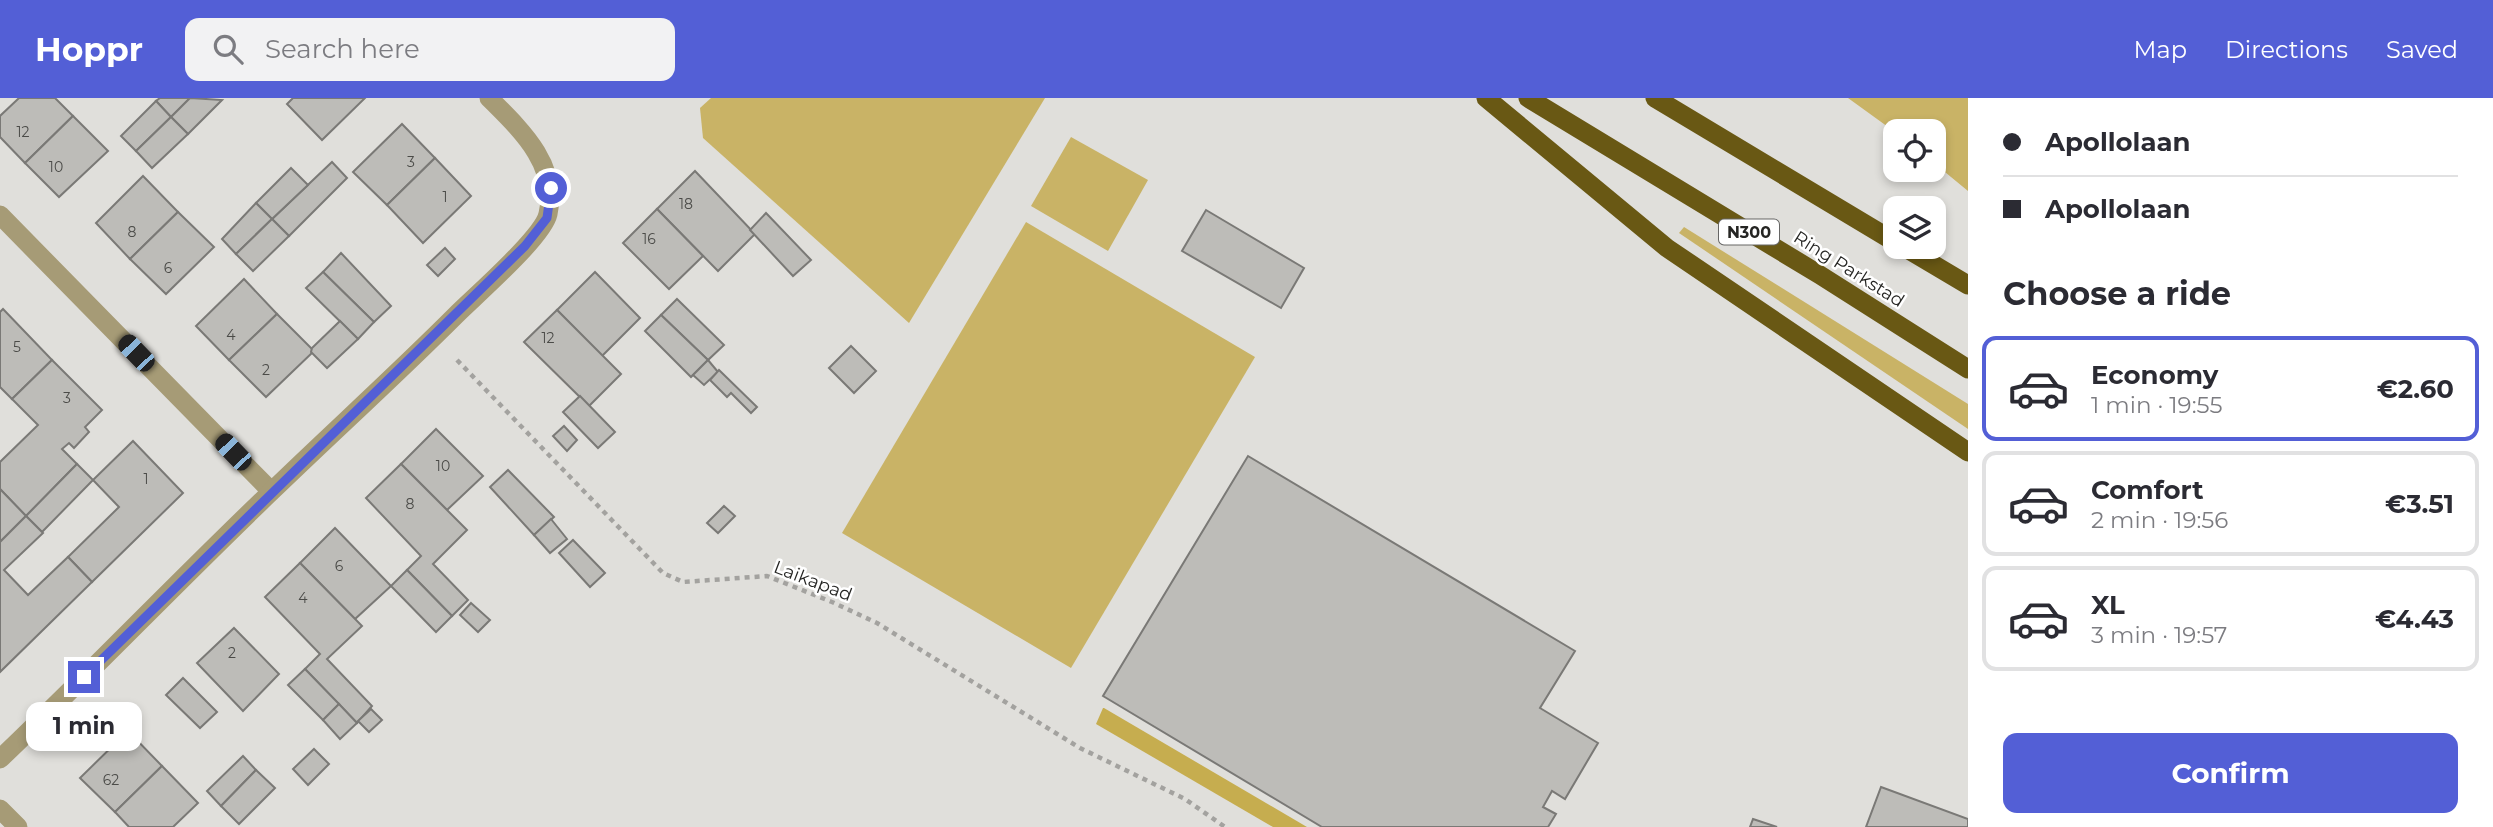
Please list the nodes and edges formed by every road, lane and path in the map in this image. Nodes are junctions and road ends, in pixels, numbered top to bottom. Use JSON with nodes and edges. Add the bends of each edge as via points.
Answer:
{"nodes":[{"id":1,"x":489,"y":98,"type":"edge"},
{"id":2,"x":1486,"y":98,"type":"edge"},
{"id":3,"x":1528,"y":98,"type":"edge"},
{"id":4,"x":1656,"y":98,"type":"edge"},
{"id":5,"x":0,"y":215,"type":"edge"},
{"id":6,"x":1883,"y":235,"type":"edge"},
{"id":7,"x":1924,"y":259,"type":"edge"},
{"id":8,"x":1968,"y":285,"type":"edge"},
{"id":9,"x":434,"y":337,"type":"junction"},
{"id":10,"x":1968,"y":369,"type":"edge"},
{"id":11,"x":1968,"y":452,"type":"edge"},
{"id":12,"x":271,"y":491,"type":"junction"},
{"id":13,"x":0,"y":759,"type":"edge"},
{"id":14,"x":0,"y":809,"type":"edge"},
{"id":15,"x":18,"y":827,"type":"edge"},
{"id":16,"x":1225,"y":827,"type":"edge"}],
"edges":[{"from":1,"to":9,"type":"street","via":[[515,124],[545,167],[551,188],[547,218]]},
{"from":2,"to":11,"type":"highway","via":[[1667,248]]},
{"from":3,"to":10,"type":"highway","name":"Ring Parkstad","number":"N300"},
{"from":4,"to":6,"type":"highway"},
{"from":5,"to":12,"type":"street"},
{"from":7,"to":8,"type":"highway"},
{"from":9,"to":12,"type":"street"},
{"from":9,"to":16,"type":"path","name":"Laikapad","via":[[663,573],[693,582],[767,576],[832,602],[877,624],[1080,748],[1185,799]]},
{"from":12,"to":13,"type":"street"},
{"from":14,"to":15,"type":"street"}]}
